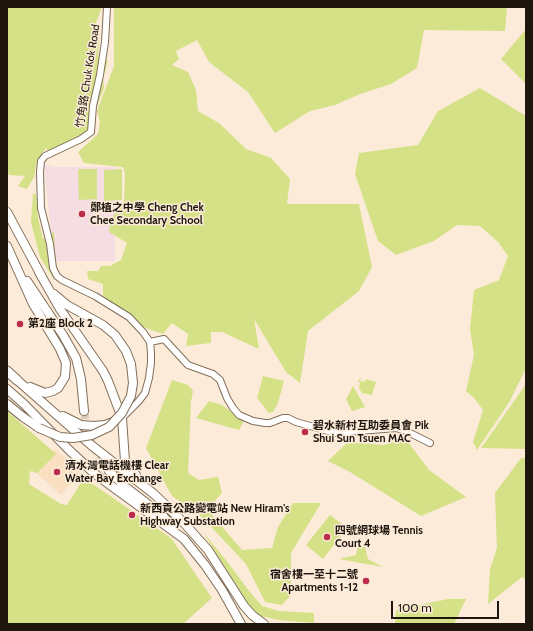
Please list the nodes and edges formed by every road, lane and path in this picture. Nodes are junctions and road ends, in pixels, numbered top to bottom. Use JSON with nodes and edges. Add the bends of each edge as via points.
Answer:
{"nodes":[{"id":1,"x":107,"y":7,"type":"edge"},
{"id":2,"x":7,"y":212,"type":"edge"},
{"id":3,"x":7,"y":246,"type":"edge"},
{"id":4,"x":38,"y":272,"type":"junction"},
{"id":5,"x":150,"y":342,"type":"junction"},
{"id":6,"x":7,"y":371,"type":"edge"},
{"id":7,"x":17,"y":380,"type":"junction"},
{"id":8,"x":7,"y":389,"type":"edge"},
{"id":9,"x":7,"y":404,"type":"edge"},
{"id":10,"x":53,"y":411,"type":"junction"},
{"id":11,"x":84,"y":411,"type":"tunnel mouth"},
{"id":12,"x":122,"y":418,"type":"junction"},
{"id":13,"x":430,"y":443,"type":"dead end"},
{"id":14,"x":109,"y":472,"type":"tunnel mouth"},
{"id":15,"x":154,"y":494,"type":"junction"},
{"id":16,"x":180,"y":535,"type":"junction"},
{"id":17,"x":241,"y":624,"type":"edge"},
{"id":18,"x":264,"y":624,"type":"edge"}],
"edges":[{"from":1,"to":5,"type":"street","name":"竹角路 Chuk Kok Road","via":[[105,42],[92,106],[91,132],[45,156],[41,161],[41,208],[53,268],[57,276],[129,316]]},
{"from":2,"to":4,"type":"main road"},
{"from":3,"to":7,"type":"main road","via":[[30,298],[62,354],[66,367],[63,382],[49,392],[35,390]]},
{"from":3,"to":11,"type":"main road","via":[[74,354],[81,379]]},
{"from":4,"to":9,"type":"main road","bridge":true,"via":[[61,301],[104,325],[115,335],[126,350],[133,383],[128,402],[118,418],[98,433],[79,438],[60,437],[39,428]]},
{"from":4,"to":12,"type":"main road","via":[[103,371]]},
{"from":5,"to":12,"type":"street","via":[[152,353],[145,393]]},
{"from":5,"to":13,"type":"street","via":[[164,339],[188,365],[213,374],[220,380],[233,408],[239,414],[258,422],[288,418],[335,433],[396,428]]},
{"from":6,"to":7,"type":"main road"},
{"from":7,"to":10,"type":"main road"},
{"from":8,"to":16,"type":"main road","via":[[95,474]]},
{"from":10,"to":12,"type":"main road","via":[[80,425],[105,425]]},
{"from":10,"to":15,"type":"main road","via":[[91,445]]},
{"from":12,"to":15,"type":"main road","via":[[125,461]]},
{"from":14,"to":16,"type":"main road","via":[[162,515]]},
{"from":15,"to":18,"type":"main road","via":[[208,550],[244,606]]},
{"from":16,"to":17,"type":"main road","via":[[205,565]]}]}
